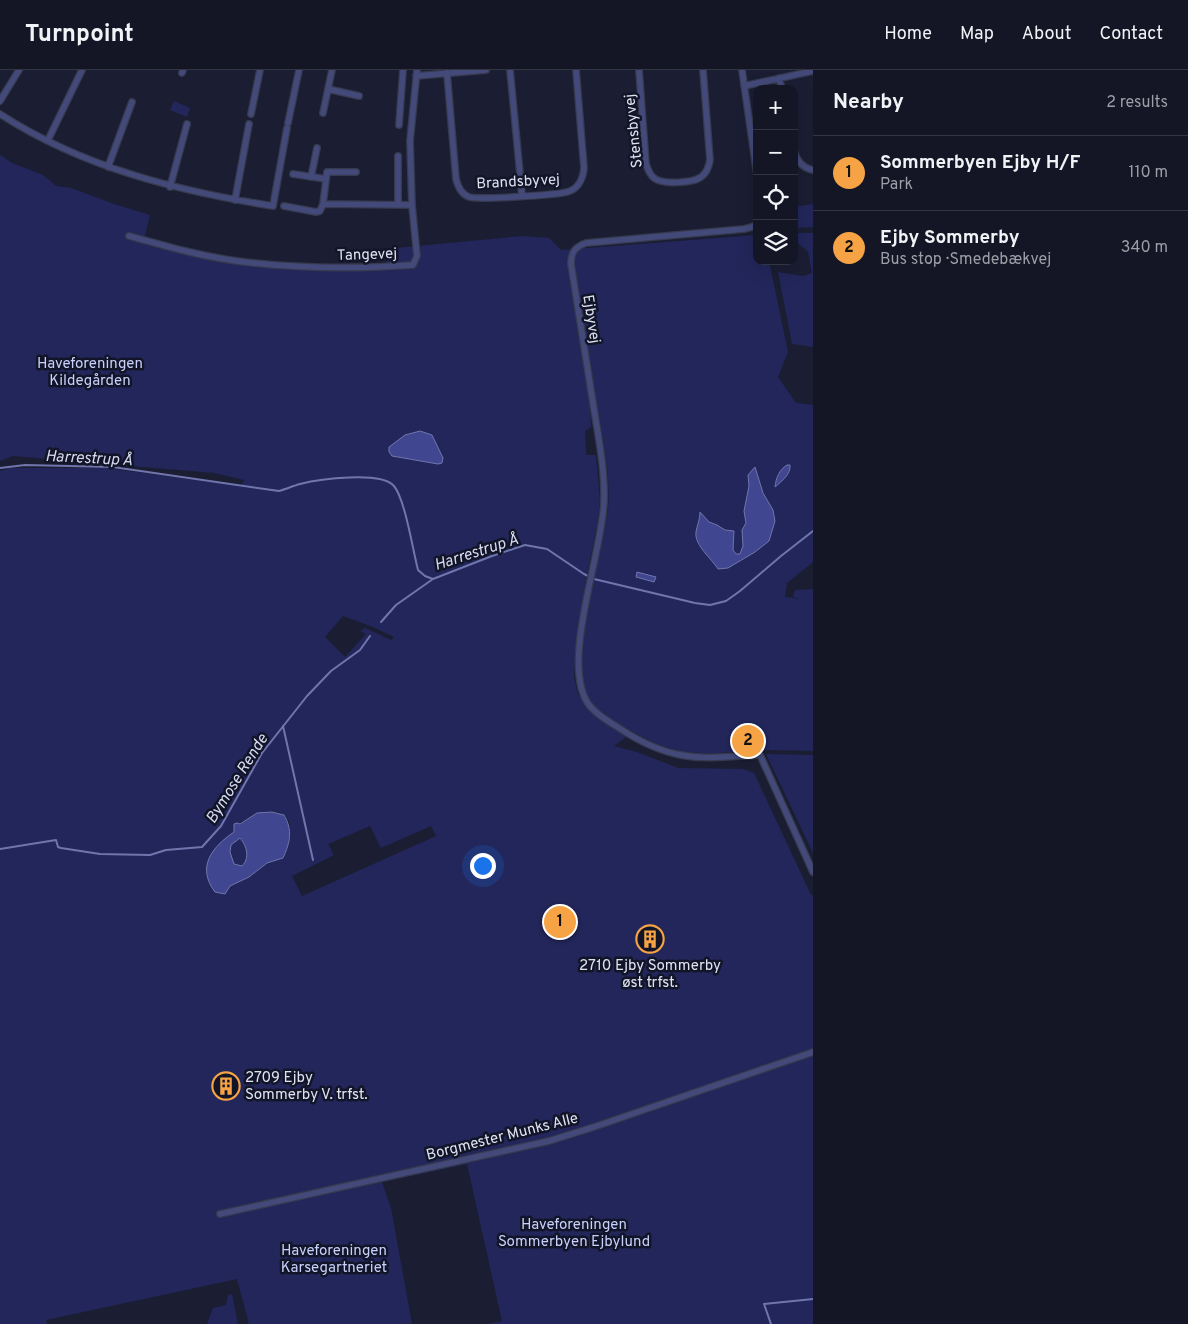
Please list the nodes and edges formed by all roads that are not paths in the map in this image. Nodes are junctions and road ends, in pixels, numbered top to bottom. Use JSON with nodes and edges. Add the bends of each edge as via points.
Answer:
{"nodes":[{"id":1,"x":19,"y":70,"type":"edge"},
{"id":2,"x":82,"y":70,"type":"edge"},
{"id":3,"x":260,"y":70,"type":"edge"},
{"id":4,"x":299,"y":70,"type":"edge"},
{"id":5,"x":332,"y":70,"type":"edge"},
{"id":6,"x":403,"y":70,"type":"edge"},
{"id":7,"x":486,"y":70,"type":"edge"},
{"id":8,"x":510,"y":70,"type":"edge"},
{"id":9,"x":576,"y":70,"type":"edge"},
{"id":10,"x":639,"y":70,"type":"edge"},
{"id":11,"x":703,"y":70,"type":"edge"},
{"id":12,"x":742,"y":70,"type":"edge"},
{"id":13,"x":813,"y":71,"type":"edge"},
{"id":14,"x":417,"y":73,"type":"edge"},
{"id":15,"x":447,"y":73,"type":"junction"},
{"id":16,"x":779,"y":78,"type":"junction"},
{"id":17,"x":781,"y":85,"type":"edge"},
{"id":18,"x":744,"y":86,"type":"junction"},
{"id":19,"x":328,"y":89,"type":"junction"},
{"id":20,"x":359,"y":96,"type":"dead end"},
{"id":21,"x":0,"y":101,"type":"edge"},
{"id":22,"x":132,"y":102,"type":"dead end"},
{"id":23,"x":323,"y":113,"type":"dead end"},
{"id":24,"x":0,"y":114,"type":"edge"},
{"id":25,"x":251,"y":114,"type":"dead end"},
{"id":26,"x":187,"y":124,"type":"dead end"},
{"id":27,"x":249,"y":124,"type":"dead end"},
{"id":28,"x":400,"y":125,"type":"dead end"},
{"id":29,"x":48,"y":140,"type":"junction"},
{"id":30,"x":317,"y":148,"type":"dead end"},
{"id":31,"x":753,"y":148,"type":"edge"},
{"id":32,"x":398,"y":156,"type":"dead end"},
{"id":33,"x":798,"y":161,"type":"edge"},
{"id":34,"x":108,"y":166,"type":"junction"},
{"id":35,"x":813,"y":170,"type":"edge"},
{"id":36,"x":356,"y":172,"type":"dead end"},
{"id":37,"x":293,"y":174,"type":"dead end"},
{"id":38,"x":311,"y":177,"type":"junction"},
{"id":39,"x":326,"y":179,"type":"junction"},
{"id":40,"x":170,"y":187,"type":"junction"},
{"id":41,"x":522,"y":195,"type":"junction"},
{"id":42,"x":234,"y":200,"type":"junction"},
{"id":43,"x":323,"y":204,"type":"junction"},
{"id":44,"x":398,"y":205,"type":"junction"},
{"id":45,"x":412,"y":205,"type":"junction"},
{"id":46,"x":284,"y":206,"type":"dead end"},
{"id":47,"x":753,"y":226,"type":"edge"},
{"id":48,"x":129,"y":236,"type":"dead end"},
{"id":49,"x":813,"y":872,"type":"edge"},
{"id":50,"x":813,"y":1052,"type":"edge"},
{"id":51,"x":220,"y":1214,"type":"dead end"}],
"edges":[{"from":1,"to":21,"type":"street"},
{"from":2,"to":29,"type":"street"},
{"from":3,"to":25,"type":"street"},
{"from":4,"to":42,"type":"street","via":[[273,206]]},
{"from":5,"to":19,"type":"street"},
{"from":6,"to":28,"type":"street"},
{"from":7,"to":15,"type":"street"},
{"from":8,"to":41,"type":"street"},
{"from":9,"to":41,"type":"street","name":"Brandsbyvej","via":[[583,176],[567,192]]},
{"from":10,"to":11,"type":"street","name":"Stensbyvej","via":[[646,164],[654,178],[666,183],[693,181],[700,178],[708,167]]},
{"from":12,"to":18,"type":"street"},
{"from":13,"to":16,"type":"street"},
{"from":14,"to":15,"type":"street"},
{"from":14,"to":45,"type":"street","name":"Tangevej","via":[[410,140]]},
{"from":15,"to":41,"type":"street","name":"Brandsbyvej","via":[[459,188],[463,193],[478,198]]},
{"from":16,"to":17,"type":"street"},
{"from":16,"to":18,"type":"street"},
{"from":18,"to":31,"type":"street"},
{"from":19,"to":20,"type":"street"},
{"from":19,"to":23,"type":"street"},
{"from":22,"to":34,"type":"street"},
{"from":24,"to":29,"type":"street"},
{"from":26,"to":40,"type":"street"},
{"from":27,"to":42,"type":"street"},
{"from":29,"to":34,"type":"street"},
{"from":30,"to":38,"type":"street"},
{"from":32,"to":44,"type":"street"},
{"from":33,"to":35,"type":"street"},
{"from":34,"to":40,"type":"street"},
{"from":36,"to":39,"type":"street","via":[[327,172]]},
{"from":37,"to":38,"type":"street"},
{"from":38,"to":39,"type":"street"},
{"from":39,"to":43,"type":"street"},
{"from":40,"to":42,"type":"street"},
{"from":43,"to":44,"type":"street"},
{"from":43,"to":46,"type":"street","via":[[316,212]]},
{"from":44,"to":45,"type":"street"},
{"from":45,"to":48,"type":"street","name":"Tangevej","via":[[417,256],[413,264],[339,268],[287,266],[222,259]]},
{"from":47,"to":49,"type":"street","name":"Ejbyvej","via":[[586,243],[573,251],[571,264],[603,482],[603,515],[588,589],[579,678],[582,692],[598,714],[632,737],[660,749],[704,757],[760,755]]},
{"from":50,"to":51,"type":"street","name":"Borgmester Munks Alle","via":[[549,1141]]}]}
